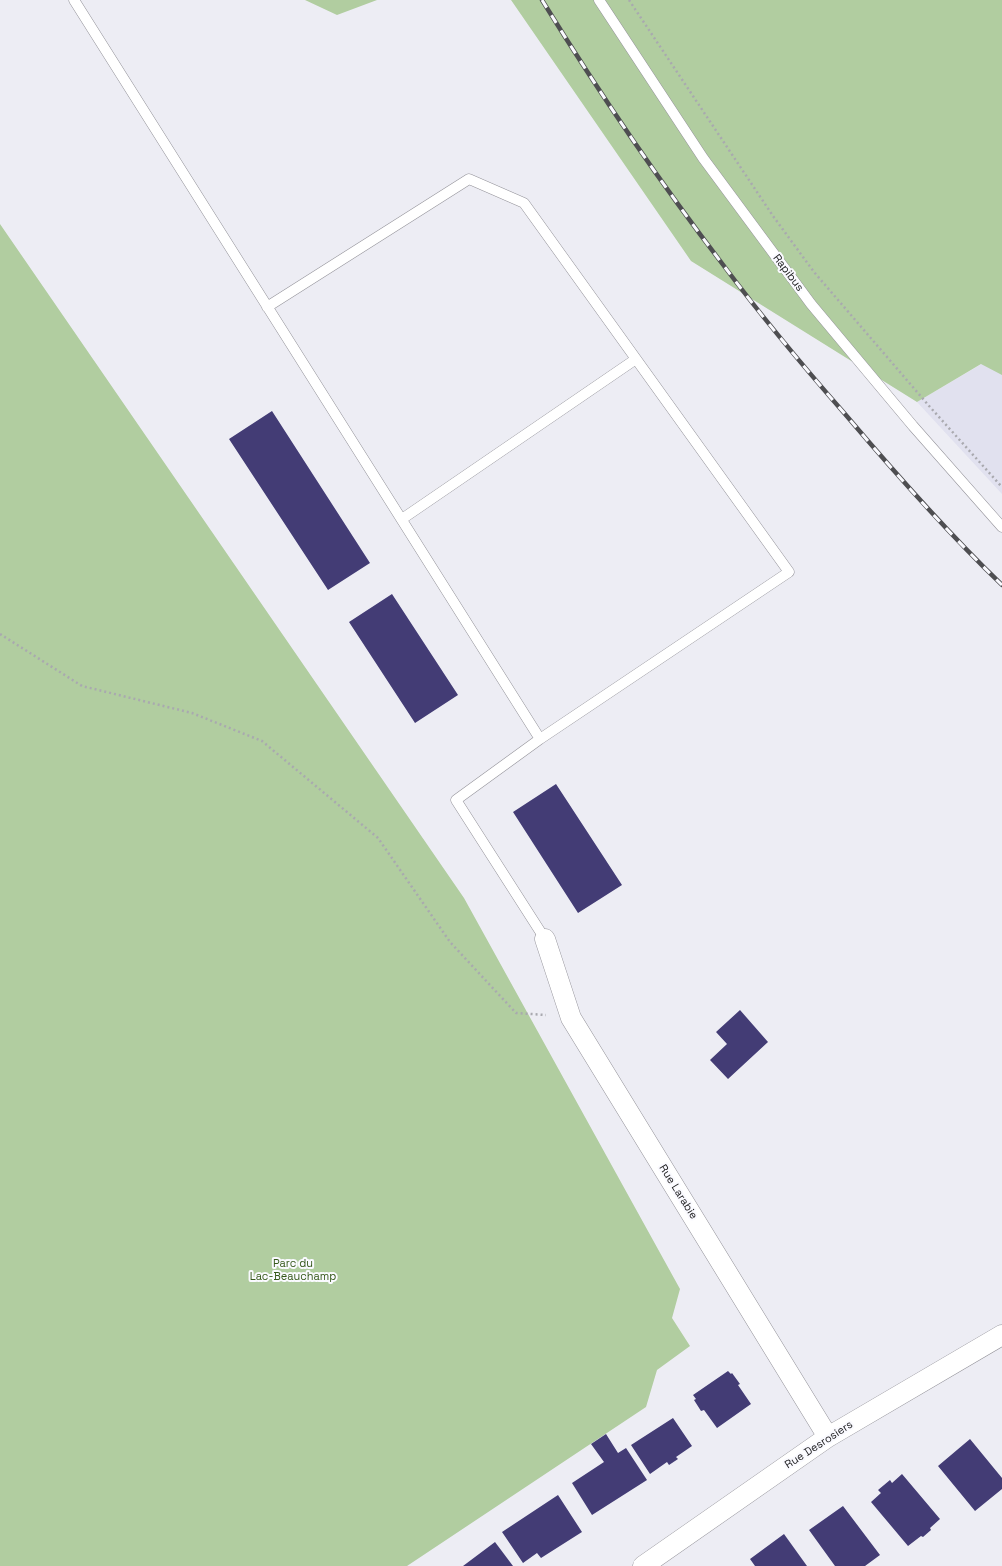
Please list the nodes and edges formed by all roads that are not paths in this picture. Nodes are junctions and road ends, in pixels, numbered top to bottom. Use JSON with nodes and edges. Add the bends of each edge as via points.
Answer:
{"nodes":[{"id":1,"x":74,"y":0,"type":"edge"},
{"id":2,"x":599,"y":0,"type":"edge"},
{"id":3,"x":267,"y":307,"type":"junction"},
{"id":4,"x":636,"y":359,"type":"junction"},
{"id":5,"x":402,"y":519,"type":"junction"},
{"id":6,"x":1002,"y":527,"type":"edge"},
{"id":7,"x":540,"y":739,"type":"junction"},
{"id":8,"x":545,"y":939,"type":"joint"},
{"id":9,"x":1002,"y":1335,"type":"edge"},
{"id":10,"x":828,"y":1437,"type":"junction"},
{"id":11,"x":643,"y":1566,"type":"edge"}],
"edges":[{"from":1,"to":3,"type":"lane"},
{"from":2,"to":6,"type":"lane","name":"Rapibus","via":[[703,158],[811,304]]},
{"from":3,"to":4,"type":"lane","via":[[469,179],[524,203]]},
{"from":3,"to":5,"type":"lane"},
{"from":4,"to":5,"type":"lane"},
{"from":4,"to":7,"type":"lane","via":[[789,572]]},
{"from":5,"to":7,"type":"lane"},
{"from":7,"to":8,"type":"lane","via":[[456,800]]},
{"from":8,"to":10,"type":"street","name":"Rue Larabie","via":[[571,1018]]},
{"from":9,"to":10,"type":"street","name":"Rue Desrosiers"},
{"from":10,"to":11,"type":"street","name":"Rue Desrosiers"}]}
